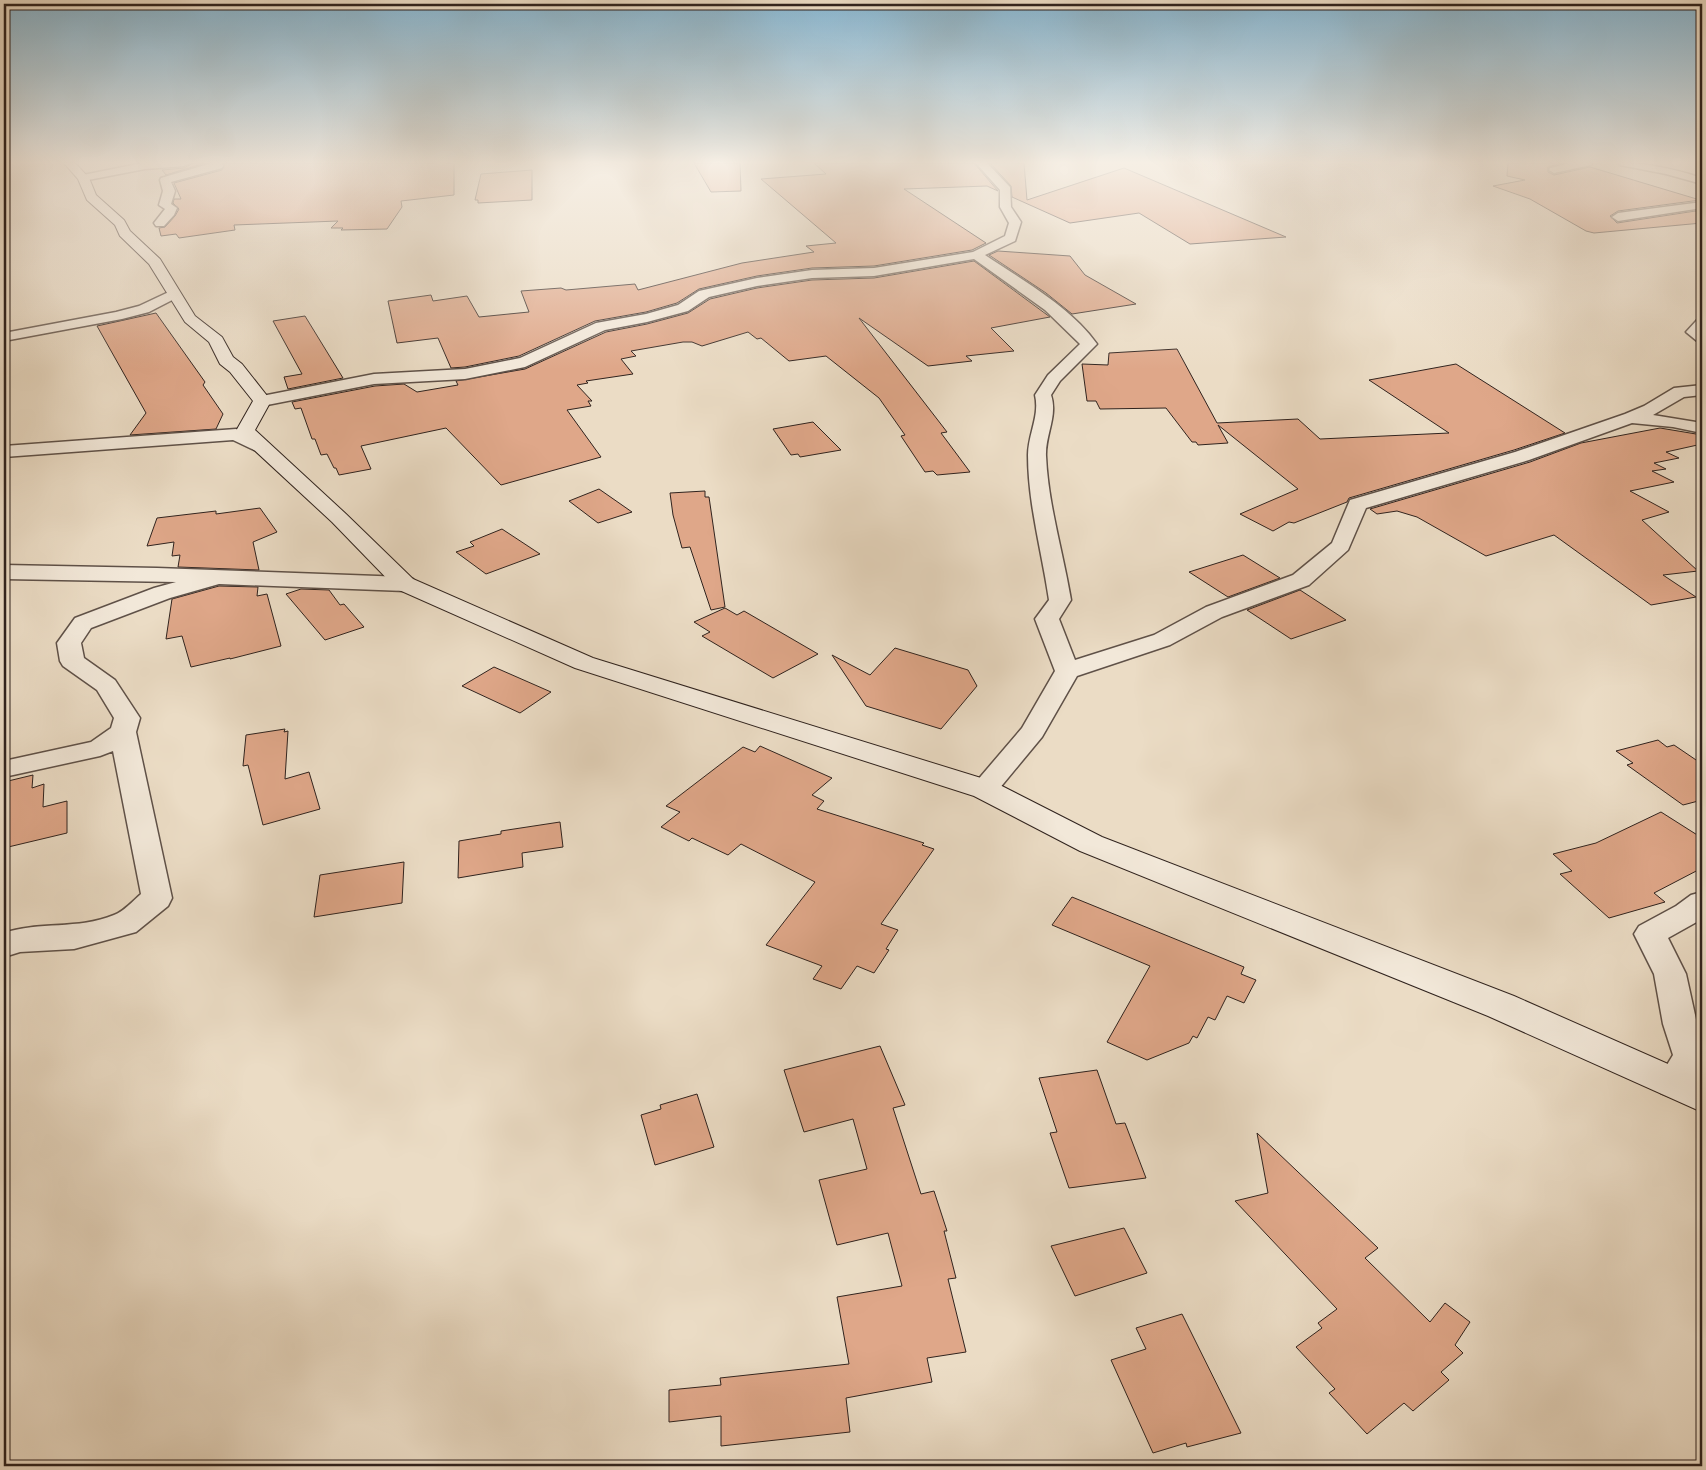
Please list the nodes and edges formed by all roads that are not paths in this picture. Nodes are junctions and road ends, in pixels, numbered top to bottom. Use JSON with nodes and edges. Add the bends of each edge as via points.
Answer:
{"nodes":[{"id":1,"x":125,"y":232,"type":"edge"},
{"id":2,"x":1013,"y":232,"type":"edge"},
{"id":3,"x":976,"y":255,"type":"junction"},
{"id":4,"x":173,"y":294,"type":"junction"},
{"id":5,"x":1702,"y":323,"type":"edge"},
{"id":6,"x":4,"y":337,"type":"edge"},
{"id":7,"x":1702,"y":338,"type":"edge"},
{"id":8,"x":1702,"y":390,"type":"edge"},
{"id":9,"x":262,"y":400,"type":"junction"},
{"id":10,"x":1631,"y":418,"type":"junction"},
{"id":11,"x":1702,"y":428,"type":"edge"},
{"id":12,"x":260,"y":446,"type":"junction"},
{"id":13,"x":4,"y":452,"type":"edge"},
{"id":14,"x":4,"y":572,"type":"edge"},
{"id":15,"x":219,"y":577,"type":"junction"},
{"id":16,"x":405,"y":584,"type":"junction"},
{"id":17,"x":1067,"y":671,"type":"junction"},
{"id":18,"x":123,"y":732,"type":"junction"},
{"id":19,"x":4,"y":768,"type":"edge"},
{"id":20,"x":984,"y":789,"type":"junction"},
{"id":21,"x":1702,"y":903,"type":"edge"},
{"id":22,"x":4,"y":945,"type":"edge"},
{"id":23,"x":1688,"y":1089,"type":"edge"}],
"edges":[{"from":1,"to":4,"type":"main road","via":[[155,262]]},
{"from":2,"to":3,"type":"street","via":[[1011,238]]},
{"from":3,"to":9,"type":"street","via":[[874,272],[812,274],[757,282],[704,294],[683,308],[601,326],[525,362],[465,374],[374,380]]},
{"from":3,"to":17,"type":"street","via":[[1045,302],[1089,344],[1054,378],[1043,395],[1047,404],[1036,443],[1038,487],[1060,600],[1047,620]]},
{"from":4,"to":6,"type":"street","via":[[135,311]]},
{"from":4,"to":9,"type":"main road","via":[[190,319],[216,340],[226,360]]},
{"from":5,"to":7,"type":"street","via":[[1694,332]]},
{"from":8,"to":10,"type":"street","via":[[1680,392]]},
{"from":9,"to":12,"type":"main road","via":[[245,431]]},
{"from":10,"to":11,"type":"street"},
{"from":10,"to":17,"type":"street","via":[[1522,456],[1357,504],[1340,546],[1301,580],[1214,612],[1162,640]]},
{"from":12,"to":13,"type":"street","via":[[236,434]]},
{"from":12,"to":16,"type":"main road"},
{"from":14,"to":15,"type":"street"},
{"from":15,"to":16,"type":"street"},
{"from":15,"to":18,"type":"street","via":[[162,593],[83,623],[68,643],[72,661],[106,685],[127,718]]},
{"from":16,"to":20,"type":"main road","via":[[584,663]]},
{"from":17,"to":20,"type":"street","via":[[1032,731]]},
{"from":18,"to":19,"type":"street","via":[[100,748]]},
{"from":18,"to":22,"type":"street","via":[[157,898],[125,924],[74,937],[18,940]]},
{"from":20,"to":23,"type":"main road","via":[[1091,844],[1500,1006]]},
{"from":21,"to":23,"type":"street","via":[[1650,934],[1670,974],[1690,1056]]}]}
